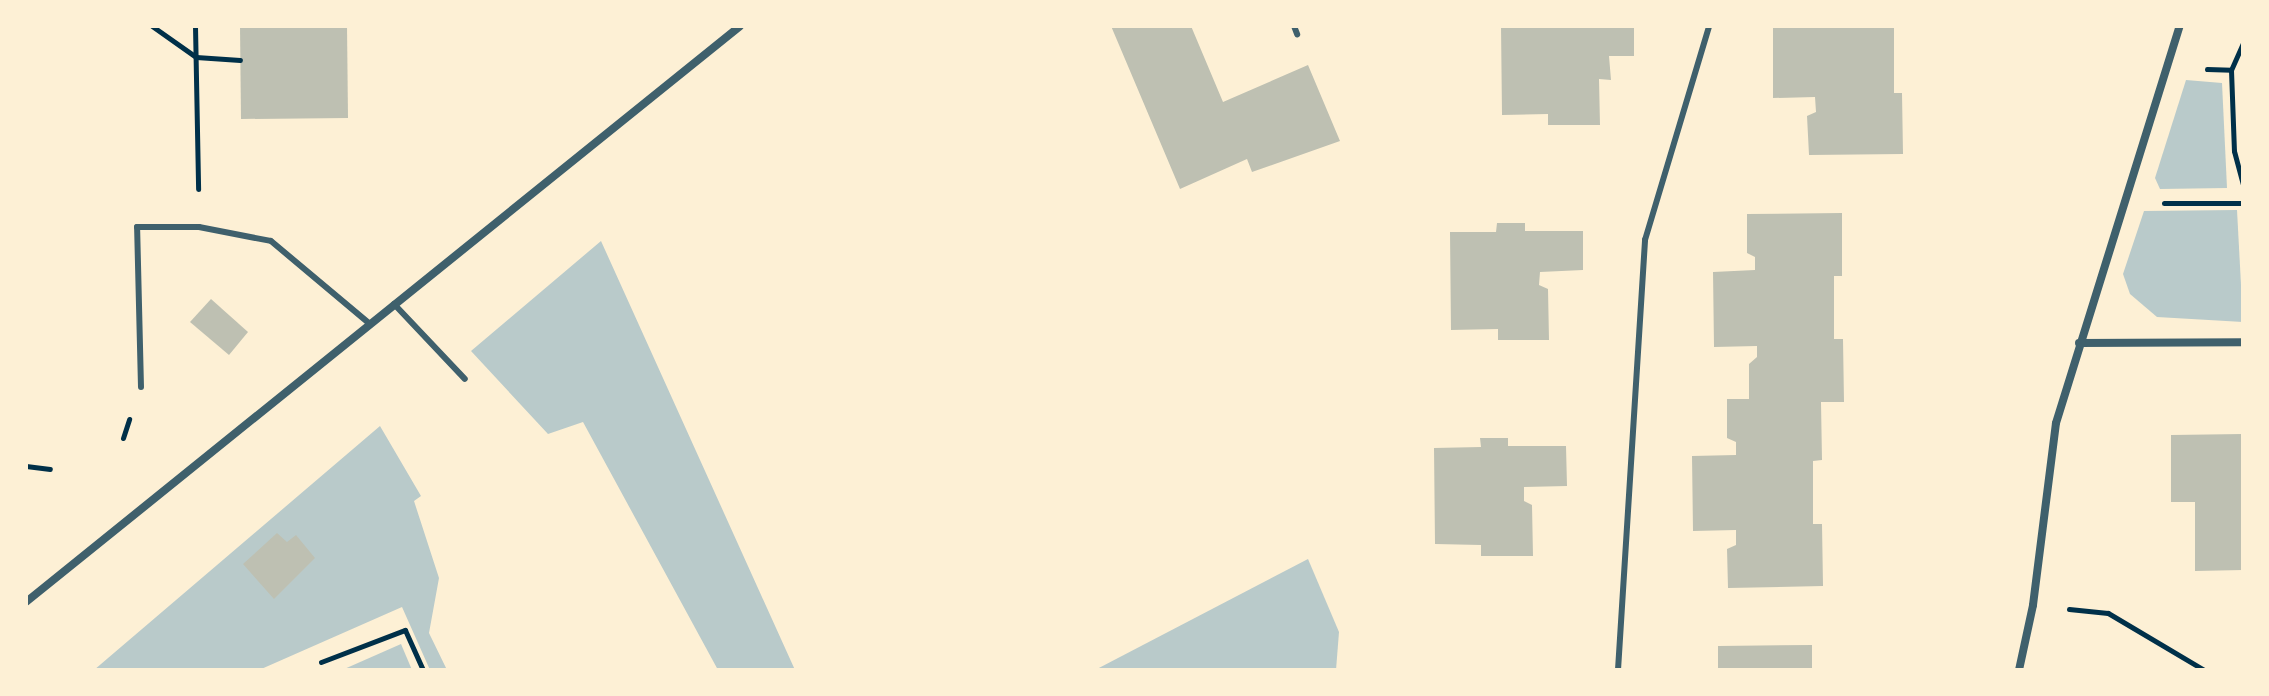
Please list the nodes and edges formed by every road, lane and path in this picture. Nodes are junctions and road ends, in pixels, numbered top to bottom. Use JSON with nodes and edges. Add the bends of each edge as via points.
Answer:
{"nodes":[{"id":1,"x":152,"y":26,"type":"edge"},
{"id":2,"x":195,"y":26,"type":"edge"},
{"id":3,"x":740,"y":26,"type":"edge"},
{"id":4,"x":1294,"y":26,"type":"edge"},
{"id":5,"x":1709,"y":26,"type":"edge"},
{"id":6,"x":2180,"y":26,"type":"edge"},
{"id":7,"x":1297,"y":34,"type":"dead end"},
{"id":8,"x":2243,"y":43,"type":"edge"},
{"id":9,"x":196,"y":57,"type":"junction"},
{"id":10,"x":240,"y":60,"type":"dead end"},
{"id":11,"x":2206,"y":69,"type":"dead end"},
{"id":12,"x":2231,"y":70,"type":"junction"},
{"id":13,"x":2243,"y":184,"type":"edge"},
{"id":14,"x":199,"y":196,"type":"dead end"},
{"id":15,"x":2123,"y":203,"type":"junction"},
{"id":16,"x":2243,"y":203,"type":"edge"},
{"id":17,"x":394,"y":304,"type":"junction"},
{"id":18,"x":370,"y":324,"type":"junction"},
{"id":19,"x":2243,"y":342,"type":"edge"},
{"id":20,"x":2079,"y":343,"type":"junction"},
{"id":21,"x":465,"y":379,"type":"dead end"},
{"id":22,"x":141,"y":387,"type":"dead end"},
{"id":23,"x":26,"y":466,"type":"edge"},
{"id":24,"x":50,"y":469,"type":"dead end"},
{"id":25,"x":26,"y":602,"type":"edge"},
{"id":26,"x":2070,"y":609,"type":"dead end"},
{"id":27,"x":321,"y":662,"type":"dead end"},
{"id":28,"x":423,"y":670,"type":"edge"},
{"id":29,"x":1618,"y":670,"type":"edge"},
{"id":30,"x":2019,"y":670,"type":"edge"},
{"id":31,"x":2204,"y":670,"type":"edge"}],
"edges":[{"from":1,"to":9,"type":"path"},
{"from":2,"to":9,"type":"path"},
{"from":3,"to":17,"type":"street"},
{"from":4,"to":7,"type":"lane"},
{"from":5,"to":29,"type":"lane","via":[[1645,240]]},
{"from":6,"to":15,"type":"street"},
{"from":8,"to":12,"type":"path"},
{"from":9,"to":10,"type":"path"},
{"from":9,"to":14,"type":"path"},
{"from":11,"to":12,"type":"path"},
{"from":12,"to":13,"type":"path","via":[[2234,151]]},
{"from":15,"to":16,"type":"path"},
{"from":15,"to":20,"type":"street"},
{"from":17,"to":18,"type":"street"},
{"from":17,"to":21,"type":"lane"},
{"from":18,"to":22,"type":"lane","via":[[271,241],[199,227],[137,227]]},
{"from":18,"to":25,"type":"street"},
{"from":19,"to":20,"type":"street"},
{"from":20,"to":30,"type":"street","via":[[2056,423],[2033,605]]},
{"from":23,"to":24,"type":"path"},
{"from":26,"to":31,"type":"path","via":[[2108,613]]},
{"from":27,"to":28,"type":"path","via":[[405,630]]}]}
